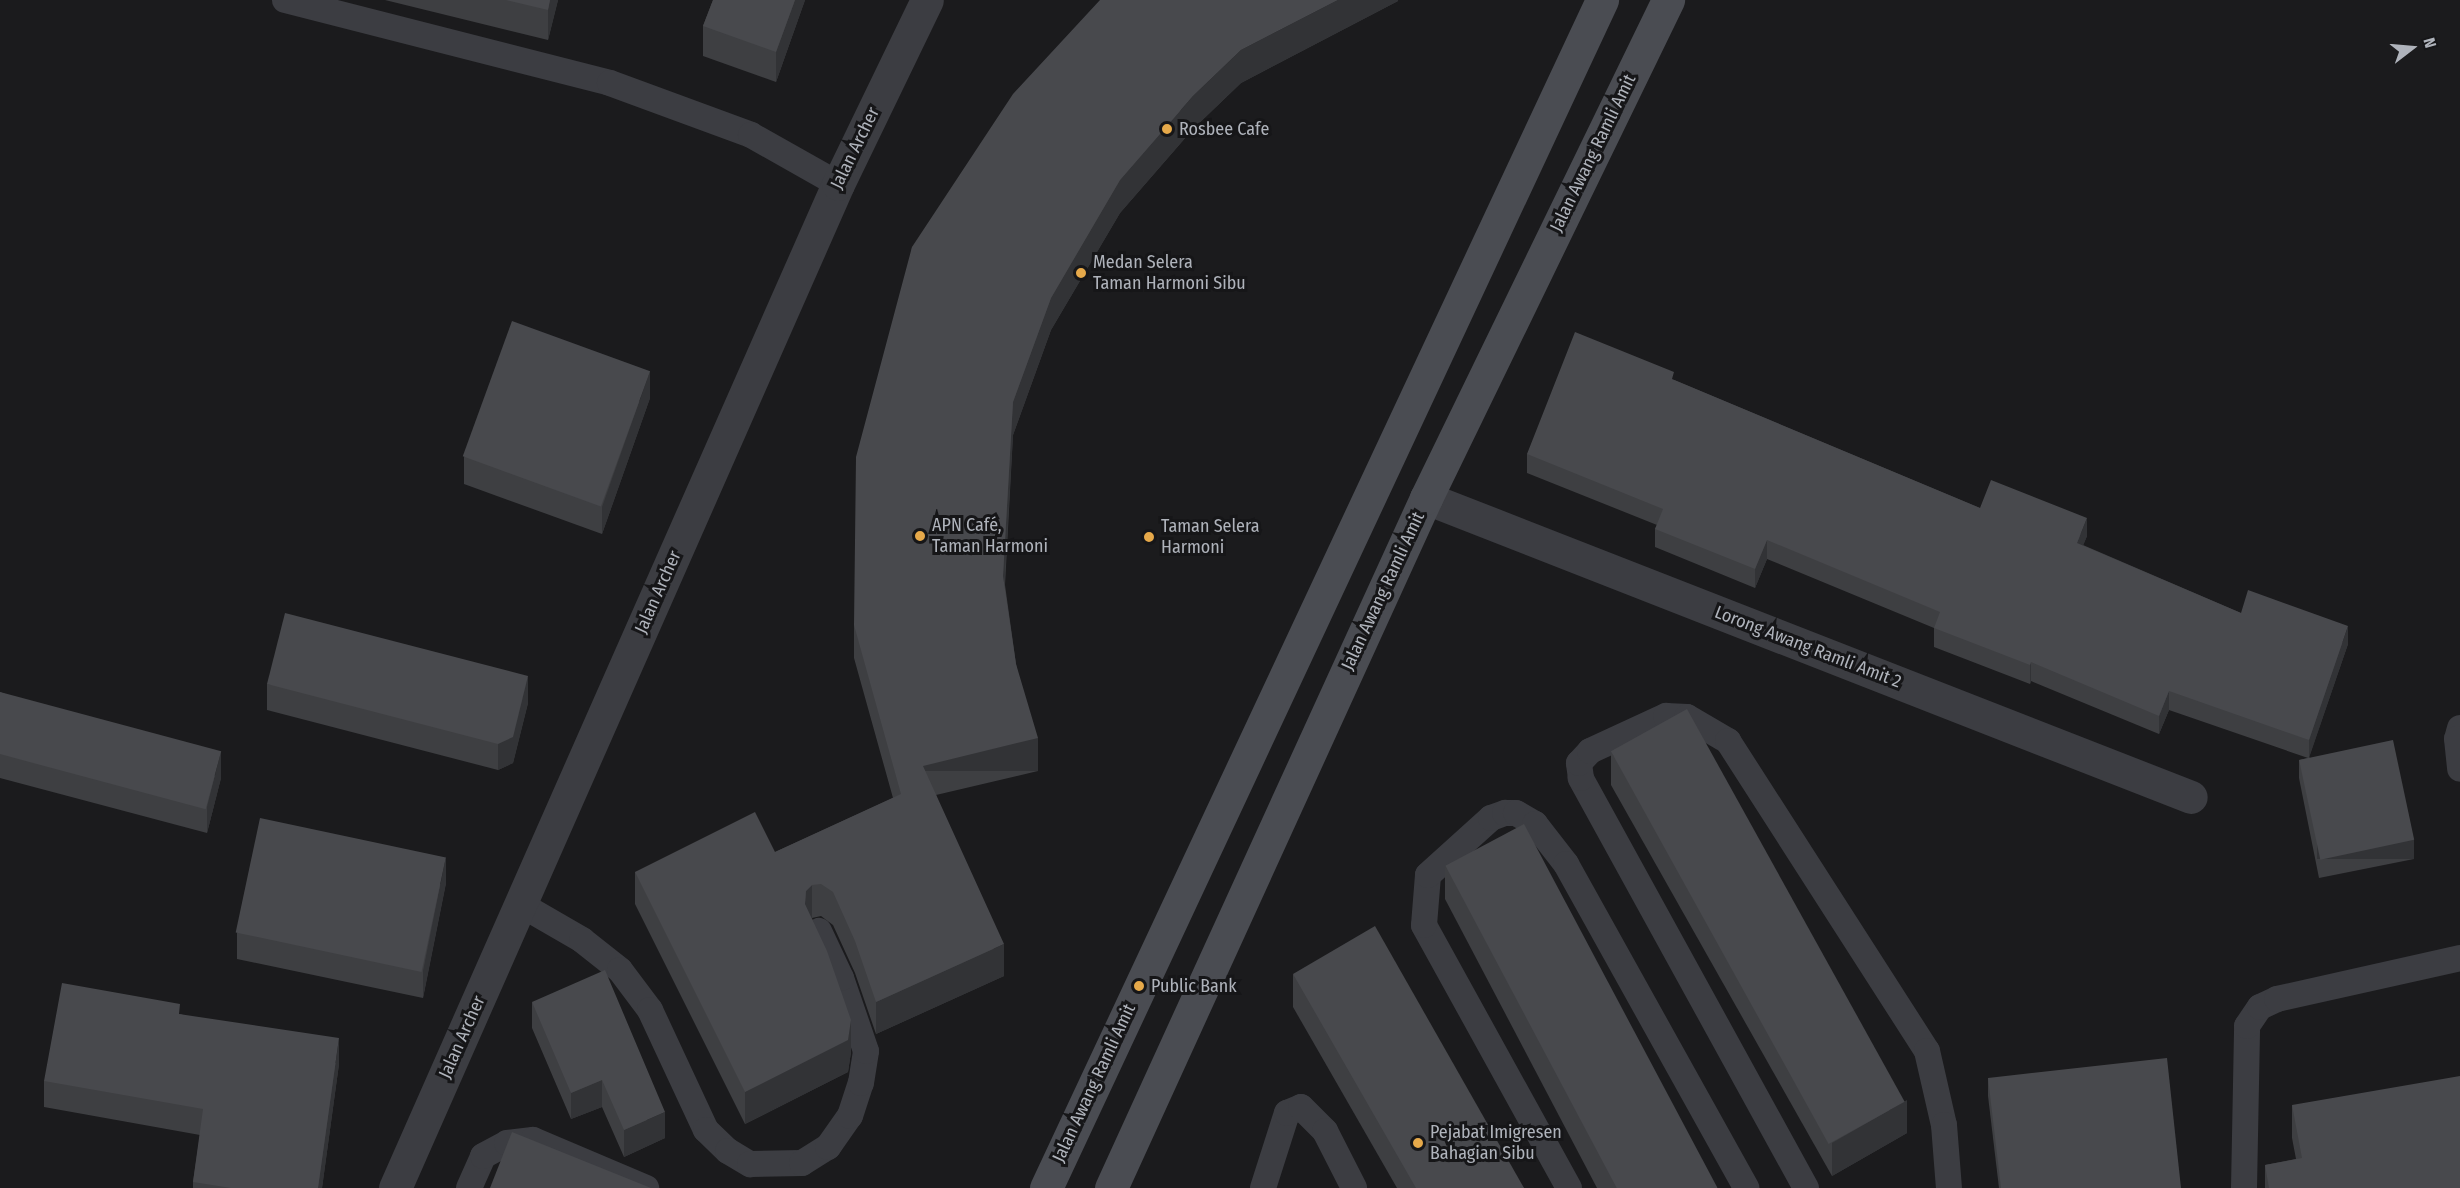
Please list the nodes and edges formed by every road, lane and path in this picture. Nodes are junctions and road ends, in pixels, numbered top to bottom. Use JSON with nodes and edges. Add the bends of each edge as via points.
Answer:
{"nodes":[{"id":1,"x":285,"y":0,"type":"edge"},
{"id":2,"x":927,"y":0,"type":"edge"},
{"id":3,"x":1602,"y":0,"type":"edge"},
{"id":4,"x":1668,"y":0,"type":"edge"},
{"id":5,"x":838,"y":184,"type":"junction"},
{"id":6,"x":1426,"y":498,"type":"junction"},
{"id":7,"x":2460,"y":728,"type":"edge"},
{"id":8,"x":2460,"y":770,"type":"edge"},
{"id":9,"x":2191,"y":797,"type":"dead end"},
{"id":10,"x":520,"y":904,"type":"junction"},
{"id":11,"x":819,"y":931,"type":"edge"},
{"id":12,"x":2460,"y":958,"type":"edge"},
{"id":13,"x":395,"y":1188,"type":"edge"},
{"id":14,"x":469,"y":1188,"type":"edge"},
{"id":15,"x":646,"y":1188,"type":"edge"},
{"id":16,"x":1046,"y":1188,"type":"edge"},
{"id":17,"x":1111,"y":1188,"type":"edge"},
{"id":18,"x":1263,"y":1188,"type":"edge"},
{"id":19,"x":1354,"y":1188,"type":"edge"},
{"id":20,"x":1569,"y":1188,"type":"edge"},
{"id":21,"x":1746,"y":1188,"type":"edge"},
{"id":22,"x":1806,"y":1188,"type":"edge"},
{"id":23,"x":1949,"y":1188,"type":"edge"},
{"id":24,"x":2244,"y":1188,"type":"edge"}],
"edges":[{"from":1,"to":5,"type":"lane","via":[[610,82],[751,135]]},
{"from":2,"to":5,"type":"street","name":"Jalan Archer"},
{"from":3,"to":16,"type":"main road","name":"Jalan Awang Ramli Amit"},
{"from":4,"to":6,"type":"main road","name":"Jalan Awang Ramli Amit"},
{"from":5,"to":10,"type":"street","name":"Jalan Archer"},
{"from":6,"to":9,"type":"street","name":"Lorong Awang Ramli Amit 2"},
{"from":6,"to":17,"type":"main road","name":"Jalan Awang Ramli Amit"},
{"from":7,"to":8,"type":"lane"},
{"from":10,"to":11,"type":"lane","via":[[582,940],[620,970],[650,1010],[706,1130],[728,1152],[750,1164],[802,1163],[828,1147],[850,1116],[861,1083],[866,1051],[841,978]]},
{"from":10,"to":13,"type":"street","name":"Jalan Archer"},
{"from":12,"to":24,"type":"lane","via":[[2277,999],[2260,1007],[2247,1026]]},
{"from":14,"to":15,"type":"lane","via":[[483,1156],[507,1143],[533,1140]]},
{"from":18,"to":19,"type":"lane","via":[[1287,1113],[1301,1107],[1325,1131]]},
{"from":20,"to":21,"type":"lane","via":[[1424,925],[1428,875],[1491,818],[1504,813],[1516,813],[1535,824],[1566,864]]},
{"from":22,"to":23,"type":"lane","via":[[1581,778],[1579,763],[1590,751],[1666,716],[1688,717],[1728,741],[1927,1052],[1944,1125]]}]}
